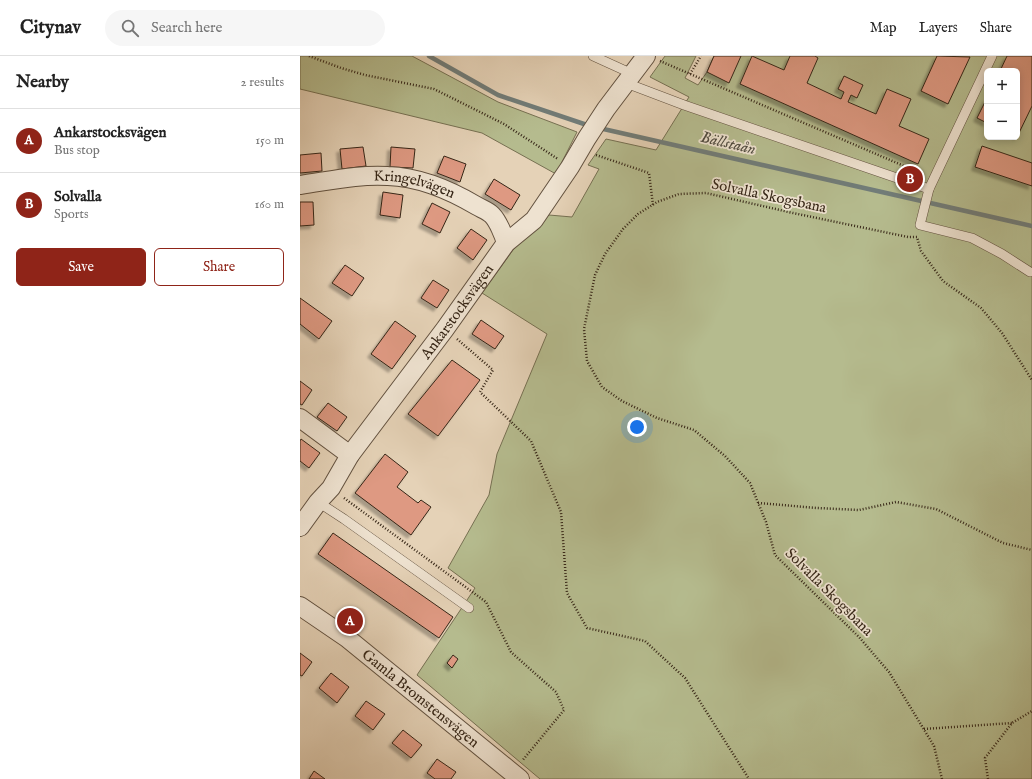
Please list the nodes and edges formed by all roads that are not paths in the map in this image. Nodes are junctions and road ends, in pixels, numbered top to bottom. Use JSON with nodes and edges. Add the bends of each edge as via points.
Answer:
{"nodes":[{"id":1,"x":593,"y":56,"type":"edge"},
{"id":2,"x":992,"y":56,"type":"edge"},
{"id":3,"x":650,"y":58,"type":"edge"},
{"id":4,"x":626,"y":77,"type":"junction"},
{"id":5,"x":300,"y":185,"type":"edge"},
{"id":6,"x":929,"y":189,"type":"junction"},
{"id":7,"x":506,"y":243,"type":"junction"},
{"id":8,"x":1030,"y":272,"type":"dead end"},
{"id":9,"x":300,"y":418,"type":"edge"},
{"id":10,"x":350,"y":456,"type":"junction"},
{"id":11,"x":318,"y":502,"type":"junction"},
{"id":12,"x":300,"y":527,"type":"edge"},
{"id":13,"x":300,"y":606,"type":"edge"},
{"id":14,"x":469,"y":608,"type":"dead end"},
{"id":15,"x":520,"y":779,"type":"edge"}],
"edges":[{"from":1,"to":4,"type":"lane"},
{"from":2,"to":6,"type":"lane"},
{"from":3,"to":4,"type":"street","name":"Ankarstocksvägen"},
{"from":4,"to":6,"type":"lane","via":[[684,105]]},
{"from":4,"to":7,"type":"street","name":"Ankarstocksvägen","via":[[534,220]]},
{"from":5,"to":7,"type":"street","name":"Kringelvägen","via":[[376,176],[419,181],[457,194],[492,216]]},
{"from":6,"to":8,"type":"lane","via":[[920,225],[972,238]]},
{"from":7,"to":10,"type":"street","name":"Ankarstocksvägen"},
{"from":9,"to":10,"type":"street"},
{"from":10,"to":11,"type":"street","name":"Ankarstocksvägen","via":[[331,488]]},
{"from":11,"to":12,"type":"street","name":"Ankarstocksvägen"},
{"from":11,"to":14,"type":"lane"},
{"from":13,"to":15,"type":"street","name":"Gamla Bromstensvägen","via":[[346,638]]}]}
